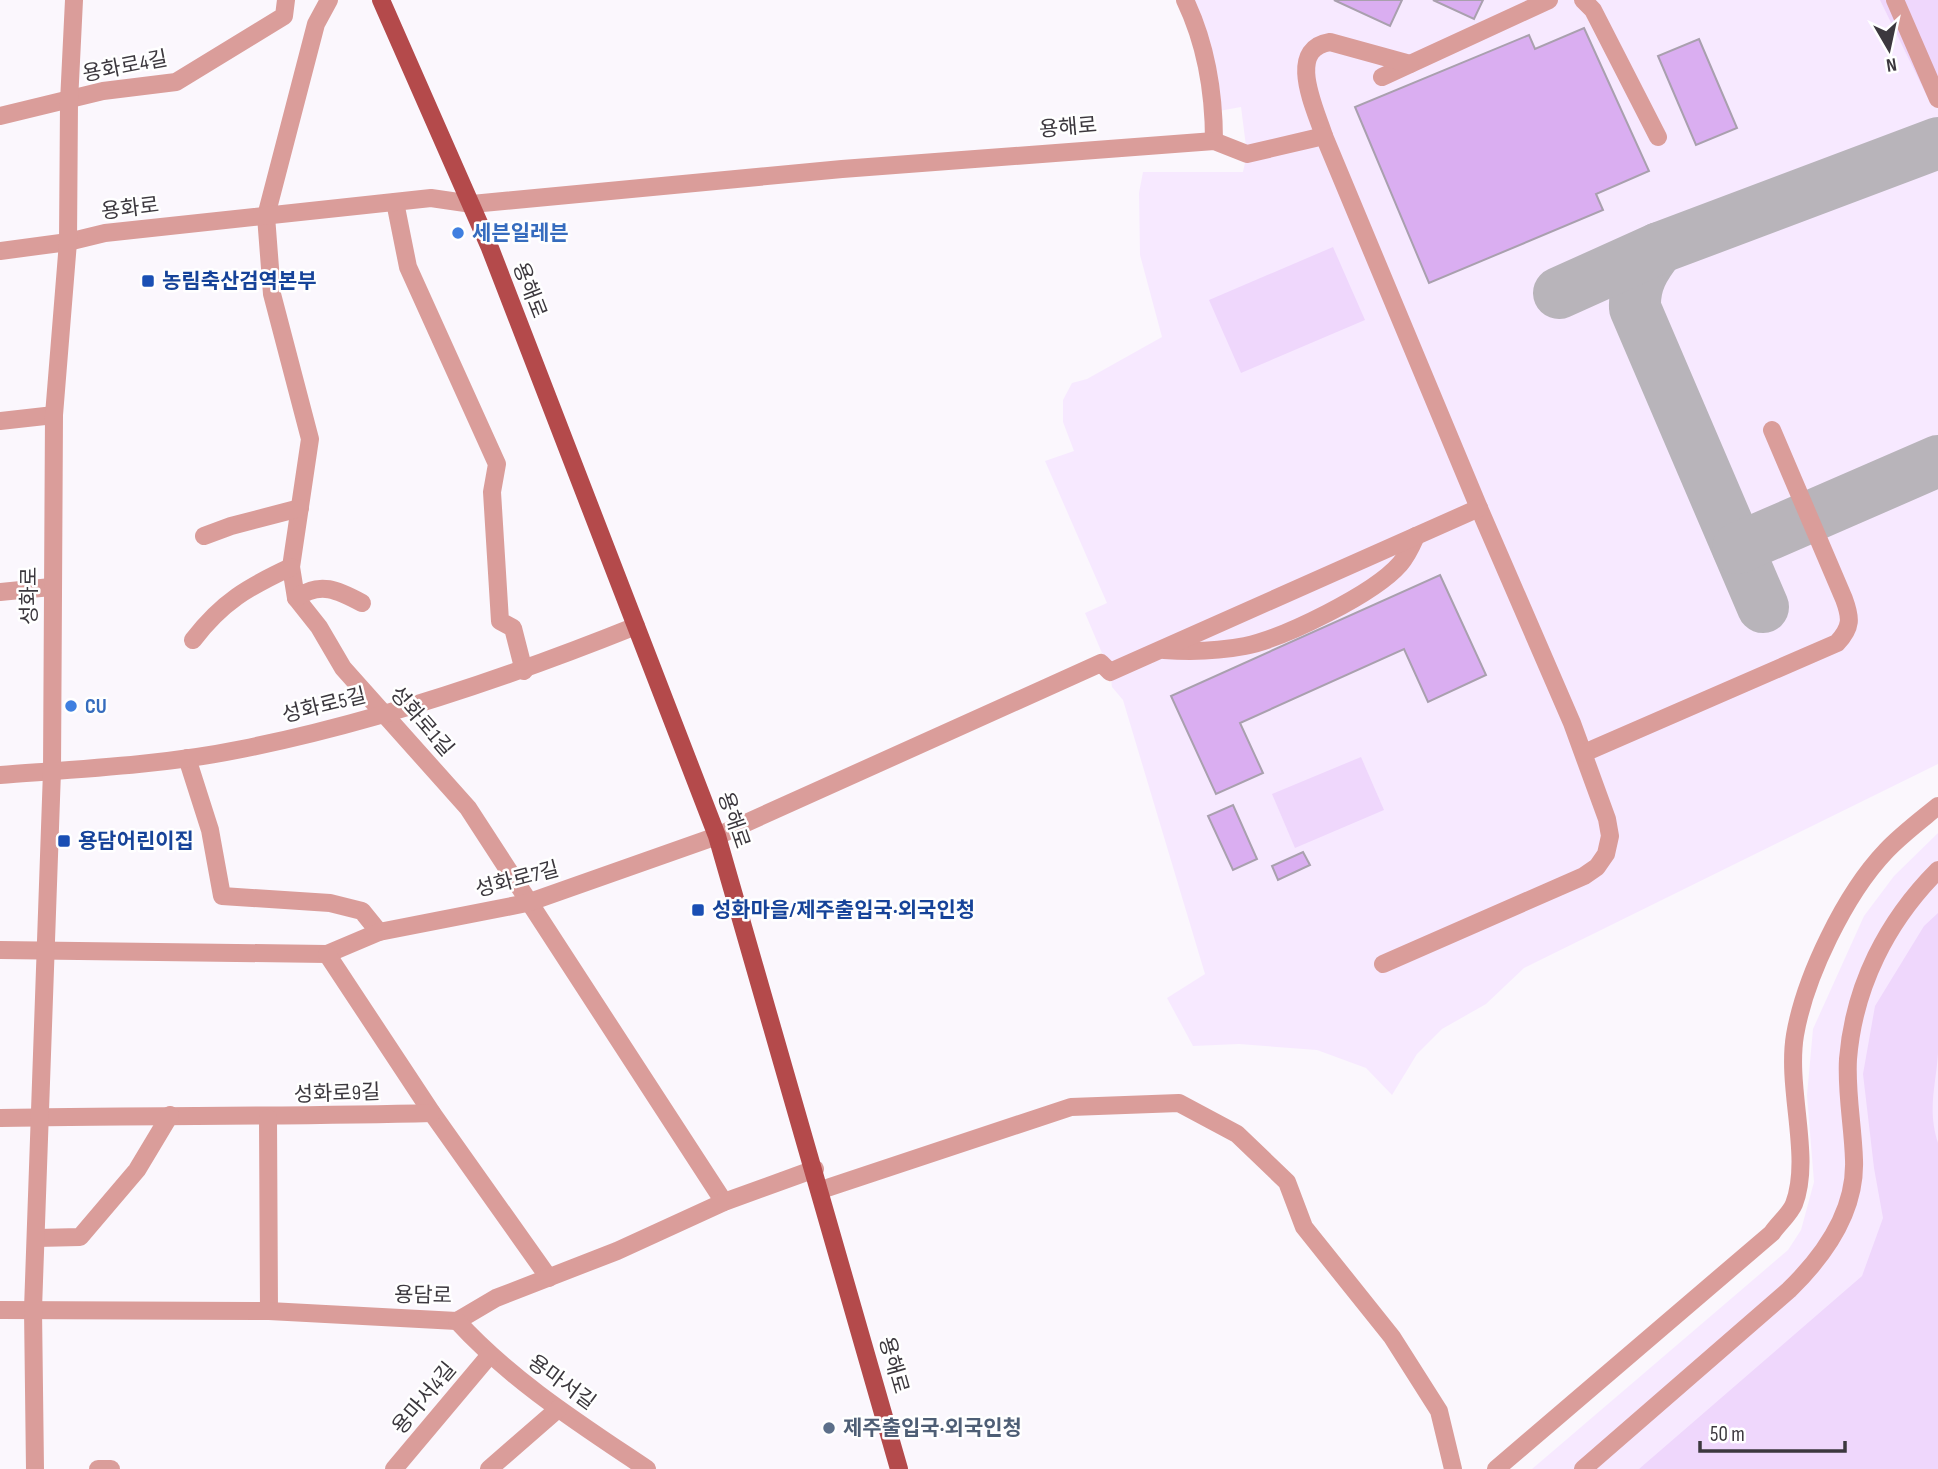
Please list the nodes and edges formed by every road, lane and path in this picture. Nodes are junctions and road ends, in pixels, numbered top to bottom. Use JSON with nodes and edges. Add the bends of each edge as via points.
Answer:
{"nodes":[{"id":1,"x":74,"y":0,"type":"edge"},
{"id":2,"x":286,"y":0,"type":"edge"},
{"id":3,"x":381,"y":0,"type":"edge"},
{"id":4,"x":1185,"y":0,"type":"edge"},
{"id":5,"x":1549,"y":0,"type":"edge"},
{"id":6,"x":1583,"y":0,"type":"edge"},
{"id":7,"x":1895,"y":0,"type":"edge"},
{"id":8,"x":324,"y":2,"type":"edge"},
{"id":9,"x":1410,"y":64,"type":"junction"},
{"id":10,"x":1382,"y":78,"type":"dead end"},
{"id":11,"x":1938,"y":99,"type":"edge"},
{"id":12,"x":69,"y":102,"type":"junction"},
{"id":13,"x":0,"y":116,"type":"edge"},
{"id":14,"x":1324,"y":136,"type":"junction"},
{"id":15,"x":1658,"y":137,"type":"dead end"},
{"id":16,"x":1214,"y":141,"type":"junction"},
{"id":17,"x":395,"y":202,"type":"junction"},
{"id":18,"x":472,"y":204,"type":"junction"},
{"id":19,"x":266,"y":216,"type":"junction"},
{"id":20,"x":68,"y":242,"type":"junction"},
{"id":21,"x":0,"y":251,"type":"edge"},
{"id":22,"x":54,"y":415,"type":"junction"},
{"id":23,"x":0,"y":421,"type":"edge"},
{"id":24,"x":1772,"y":430,"type":"dead end"},
{"id":25,"x":300,"y":508,"type":"junction"},
{"id":26,"x":1479,"y":508,"type":"junction"},
{"id":27,"x":204,"y":536,"type":"dead end"},
{"id":28,"x":1416,"y":536,"type":"junction"},
{"id":29,"x":291,"y":567,"type":"junction"},
{"id":30,"x":51,"y":587,"type":"junction"},
{"id":31,"x":0,"y":592,"type":"edge"},
{"id":32,"x":296,"y":598,"type":"junction"},
{"id":33,"x":362,"y":603,"type":"dead end"},
{"id":34,"x":636,"y":626,"type":"junction"},
{"id":35,"x":192,"y":640,"type":"dead end"},
{"id":36,"x":1161,"y":649,"type":"junction"},
{"id":37,"x":524,"y":671,"type":"junction"},
{"id":38,"x":386,"y":713,"type":"junction"},
{"id":39,"x":1584,"y":753,"type":"junction"},
{"id":40,"x":187,"y":758,"type":"junction"},
{"id":41,"x":52,"y":771,"type":"junction"},
{"id":42,"x":0,"y":775,"type":"edge"},
{"id":43,"x":1938,"y":806,"type":"edge"},
{"id":44,"x":717,"y":836,"type":"junction"},
{"id":45,"x":1938,"y":870,"type":"edge"},
{"id":46,"x":527,"y":903,"type":"junction"},
{"id":47,"x":379,"y":932,"type":"junction"},
{"id":48,"x":0,"y":950,"type":"edge"},
{"id":49,"x":43,"y":951,"type":"junction"},
{"id":50,"x":327,"y":954,"type":"junction"},
{"id":51,"x":1383,"y":964,"type":"dead end"},
{"id":52,"x":432,"y":1113,"type":"junction"},
{"id":53,"x":170,"y":1115,"type":"junction"},
{"id":54,"x":42,"y":1117,"type":"junction"},
{"id":55,"x":0,"y":1118,"type":"edge"},
{"id":56,"x":268,"y":1118,"type":"junction"},
{"id":57,"x":815,"y":1169,"type":"junction"},
{"id":58,"x":821,"y":1190,"type":"junction"},
{"id":59,"x":724,"y":1202,"type":"junction"},
{"id":60,"x":37,"y":1238,"type":"junction"},
{"id":61,"x":549,"y":1278,"type":"junction"},
{"id":62,"x":33,"y":1309,"type":"junction"},
{"id":63,"x":0,"y":1310,"type":"edge"},
{"id":64,"x":269,"y":1311,"type":"junction"},
{"id":65,"x":457,"y":1321,"type":"junction"},
{"id":66,"x":489,"y":1356,"type":"junction"},
{"id":67,"x":558,"y":1409,"type":"junction"},
{"id":68,"x":35,"y":1469,"type":"edge"},
{"id":69,"x":98,"y":1469,"type":"edge"},
{"id":70,"x":111,"y":1469,"type":"edge"},
{"id":71,"x":394,"y":1469,"type":"edge"},
{"id":72,"x":489,"y":1469,"type":"edge"},
{"id":73,"x":647,"y":1469,"type":"edge"},
{"id":74,"x":900,"y":1469,"type":"edge"},
{"id":75,"x":1453,"y":1469,"type":"edge"},
{"id":76,"x":1496,"y":1469,"type":"edge"},
{"id":77,"x":1583,"y":1469,"type":"edge"}],
"edges":[{"from":1,"to":12,"type":"street","name":"용화로4길"},
{"from":2,"to":12,"type":"street","name":"용화로4길","via":[[284,16],[176,82],[103,91]]},
{"from":3,"to":18,"type":"main road","name":"용해로"},
{"from":4,"to":16,"type":"street","via":[[1214,97]]},
{"from":5,"to":9,"type":"street"},
{"from":6,"to":15,"type":"street","via":[[1593,10]]},
{"from":7,"to":11,"type":"street"},
{"from":8,"to":19,"type":"street"},
{"from":9,"to":10,"type":"street"},
{"from":9,"to":14,"type":"street","via":[[1330,41],[1312,50],[1306,75]]},
{"from":12,"to":13,"type":"street","name":"용화로4길"},
{"from":12,"to":20,"type":"street","name":"용화로4길"},
{"from":14,"to":16,"type":"street","name":"용해로","via":[[1247,154]]},
{"from":14,"to":26,"type":"street"},
{"from":16,"to":18,"type":"street","name":"용해로"},
{"from":17,"to":18,"type":"street","name":"용화로","via":[[431,198]]},
{"from":17,"to":19,"type":"street","name":"용화로"},
{"from":17,"to":37,"type":"street","via":[[408,267],[497,464],[492,492],[500,621],[513,628]]},
{"from":18,"to":34,"type":"main road","name":"용해로"},
{"from":19,"to":20,"type":"street","name":"용화로","via":[[105,233]]},
{"from":19,"to":25,"type":"street","name":"성화로1길","via":[[272,295],[310,439]]},
{"from":20,"to":21,"type":"street","name":"용화로"},
{"from":20,"to":22,"type":"street","name":"성화로"},
{"from":22,"to":23,"type":"street"},
{"from":22,"to":30,"type":"street","name":"성화로"},
{"from":24,"to":39,"type":"street","via":[[1844,599],[1851,618],[1848,631],[1837,643]]},
{"from":25,"to":27,"type":"street"},
{"from":25,"to":29,"type":"street","name":"성화로1길"},
{"from":26,"to":28,"type":"street"},
{"from":26,"to":39,"type":"street"},
{"from":28,"to":36,"type":"street"},
{"from":28,"to":36,"type":"street","via":[[1402,562],[1378,583],[1265,640],[1213,650]]},
{"from":29,"to":32,"type":"street","name":"성화로1길"},
{"from":29,"to":35,"type":"street","via":[[244,589],[212,614]]},
{"from":30,"to":31,"type":"street"},
{"from":30,"to":41,"type":"street","name":"성화로"},
{"from":32,"to":33,"type":"street","via":[[310,588],[339,590]]},
{"from":32,"to":38,"type":"street","name":"성화로1길","via":[[343,668]]},
{"from":34,"to":37,"type":"street","name":"성화로5길"},
{"from":34,"to":44,"type":"main road","name":"용해로"},
{"from":36,"to":44,"type":"street","name":"성화로7길","via":[[1110,672],[1101,663]]},
{"from":37,"to":38,"type":"street","name":"성화로5길"},
{"from":38,"to":40,"type":"street","name":"성화로5길"},
{"from":38,"to":46,"type":"street","name":"성화로1길","via":[[468,808]]},
{"from":39,"to":51,"type":"street","via":[[1610,836],[1597,867]]},
{"from":40,"to":41,"type":"street","name":"성화로5길"},
{"from":40,"to":47,"type":"street","via":[[209,830],[222,896],[330,903],[362,911]]},
{"from":41,"to":42,"type":"street","name":"성화로5길"},
{"from":41,"to":49,"type":"street","name":"성화로"},
{"from":43,"to":76,"type":"street","via":[[1885,852],[1851,899],[1815,969],[1795,1036],[1793,1101],[1802,1167],[1793,1205],[1772,1233]]},
{"from":44,"to":46,"type":"street","name":"성화로7길"},
{"from":44,"to":57,"type":"main road","name":"용해로"},
{"from":45,"to":77,"type":"street","via":[[1904,907],[1873,961],[1860,997],[1848,1059],[1852,1182],[1848,1203],[1828,1246],[1789,1290]]},
{"from":46,"to":47,"type":"street","name":"성화로7길"},
{"from":46,"to":59,"type":"street","name":"성화로1길"},
{"from":47,"to":50,"type":"street","name":"성화로7길"},
{"from":48,"to":49,"type":"street"},
{"from":49,"to":50,"type":"street","name":"성화로7길"},
{"from":49,"to":54,"type":"street","name":"성화로"},
{"from":50,"to":52,"type":"street"},
{"from":52,"to":56,"type":"street","name":"성화로9길"},
{"from":52,"to":61,"type":"street"},
{"from":53,"to":54,"type":"street","name":"성화로9길"},
{"from":53,"to":56,"type":"street","name":"성화로9길"},
{"from":53,"to":60,"type":"street","via":[[137,1170],[80,1237]]},
{"from":54,"to":55,"type":"street","name":"성화로9길"},
{"from":54,"to":60,"type":"street","name":"성화로"},
{"from":56,"to":64,"type":"street"},
{"from":57,"to":58,"type":"main road","name":"용해로"},
{"from":57,"to":59,"type":"street","name":"용담로"},
{"from":58,"to":74,"type":"main road","name":"용해로"},
{"from":58,"to":75,"type":"street","via":[[1071,1107],[1179,1103],[1237,1135],[1287,1182],[1304,1227],[1392,1337],[1439,1411]]},
{"from":59,"to":61,"type":"street","name":"용담로"},
{"from":60,"to":62,"type":"street","name":"성화로"},
{"from":61,"to":65,"type":"street","name":"용담로","via":[[496,1298]]},
{"from":62,"to":63,"type":"street","name":"용담로"},
{"from":62,"to":64,"type":"street","name":"용담로"},
{"from":62,"to":68,"type":"street","name":"성화로"},
{"from":64,"to":65,"type":"street","name":"용담로"},
{"from":65,"to":66,"type":"street","name":"용마서길"},
{"from":66,"to":67,"type":"street","name":"용마서길"},
{"from":66,"to":71,"type":"street","name":"용마서4길"},
{"from":67,"to":72,"type":"street"},
{"from":67,"to":73,"type":"street","name":"용마서길"},
{"from":69,"to":70,"type":"street"}]}
